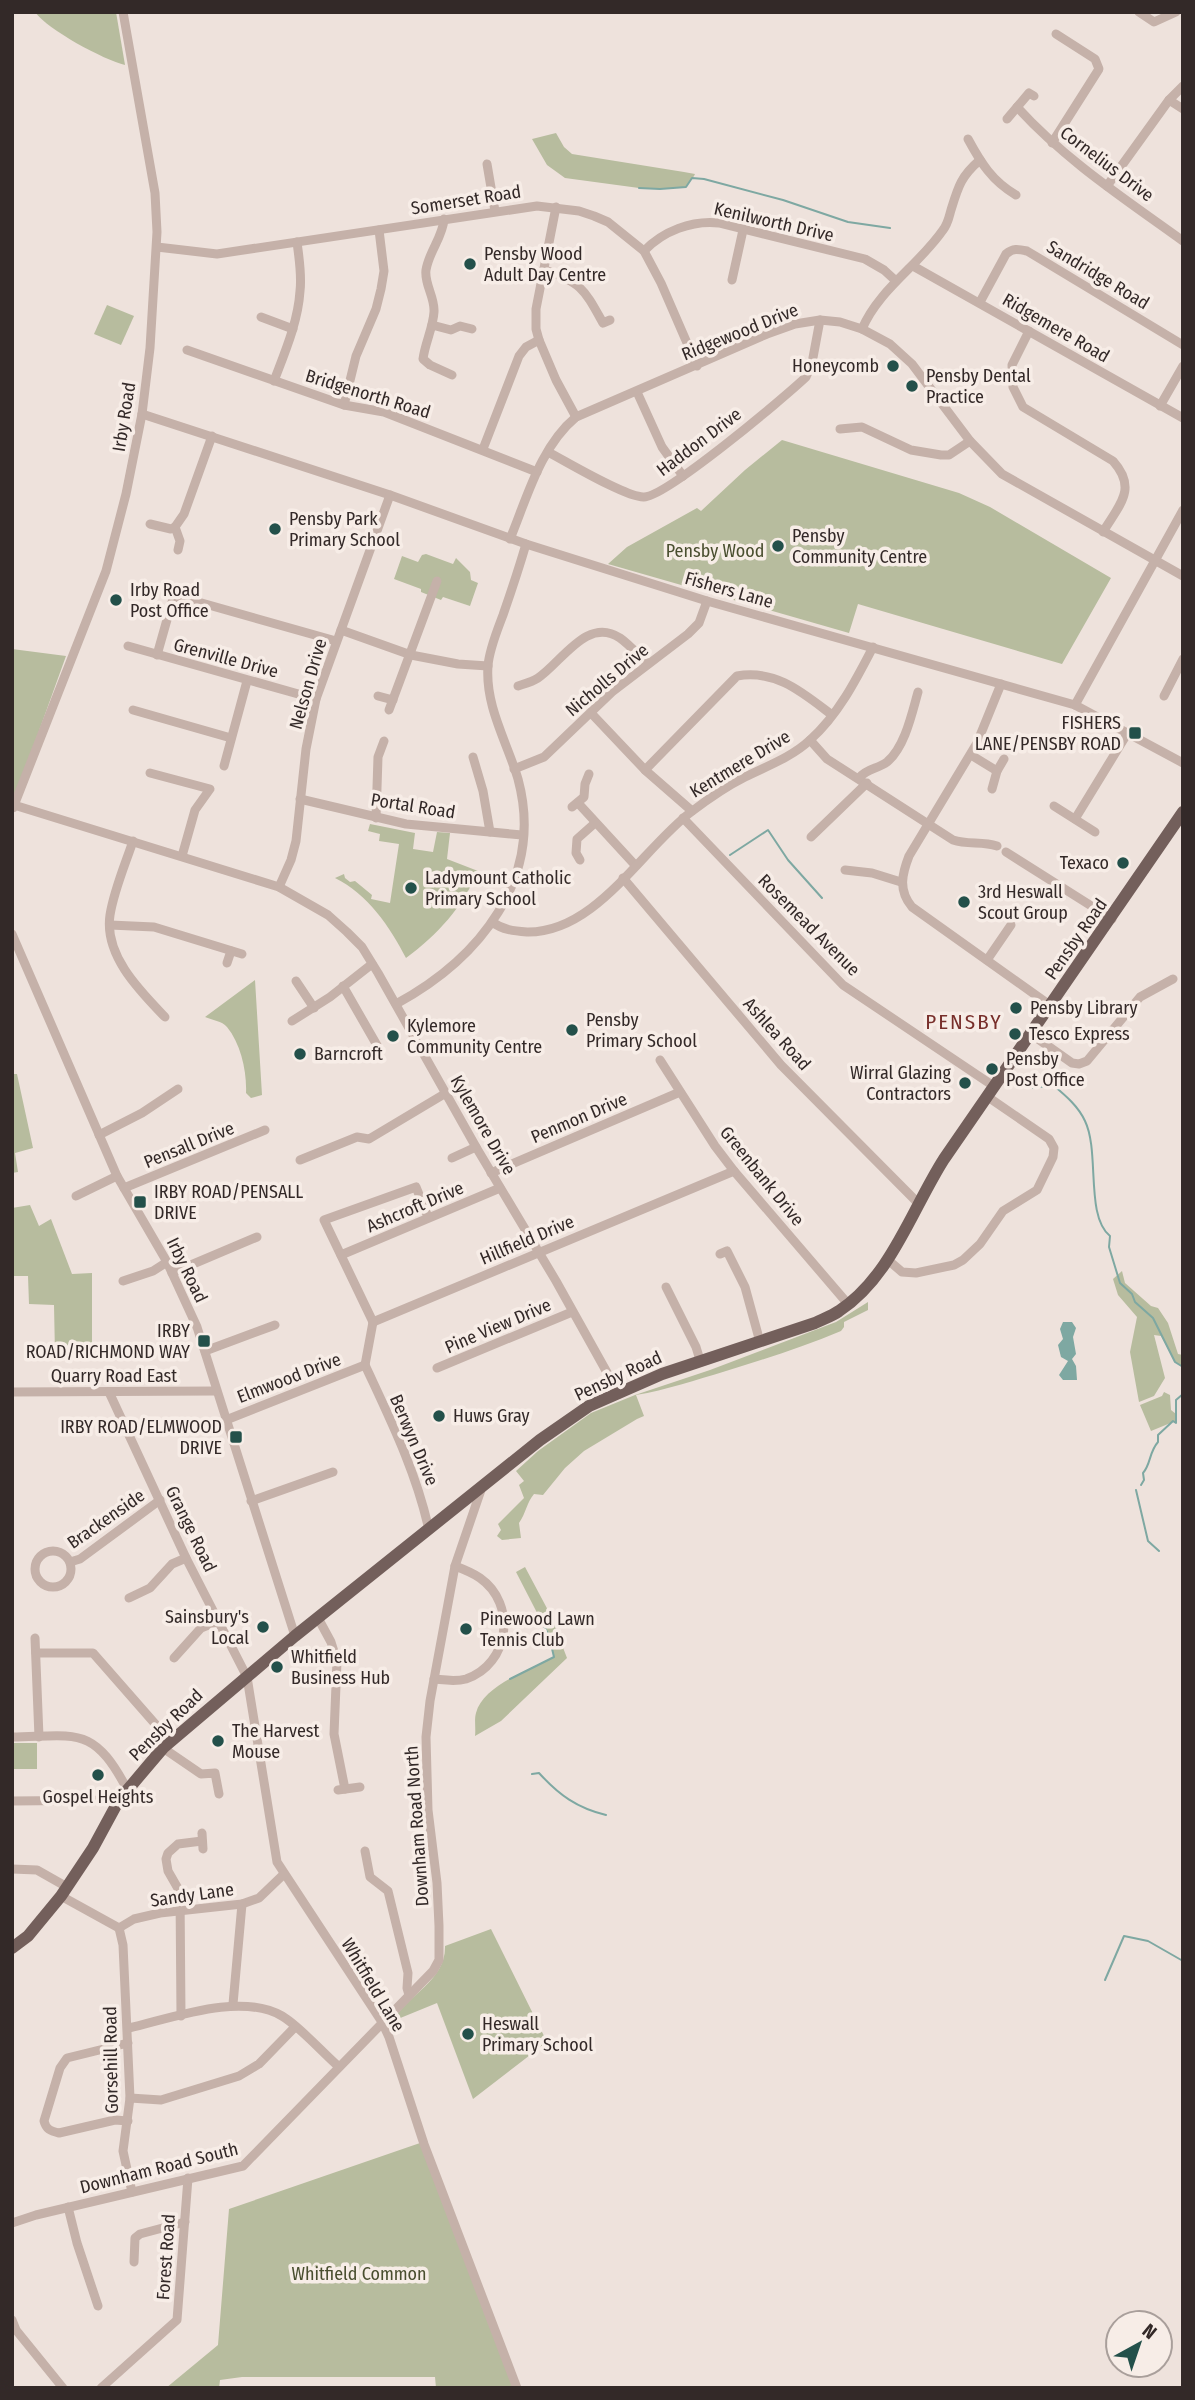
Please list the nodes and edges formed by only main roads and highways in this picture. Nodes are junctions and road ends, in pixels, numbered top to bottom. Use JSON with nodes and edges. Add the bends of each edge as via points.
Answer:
{"nodes":[{"id":1,"x":1183,"y":812,"type":"edge"},
{"id":2,"x":12,"y":1948,"type":"edge"}],
"edges":[{"from":1,"to":2,"type":"main road","name":"Pensby Road","via":[[944,1159],[888,1260],[848,1304],[815,1323],[662,1374],[562,1423],[295,1636],[167,1745],[118,1800],[64,1891]]}]}
